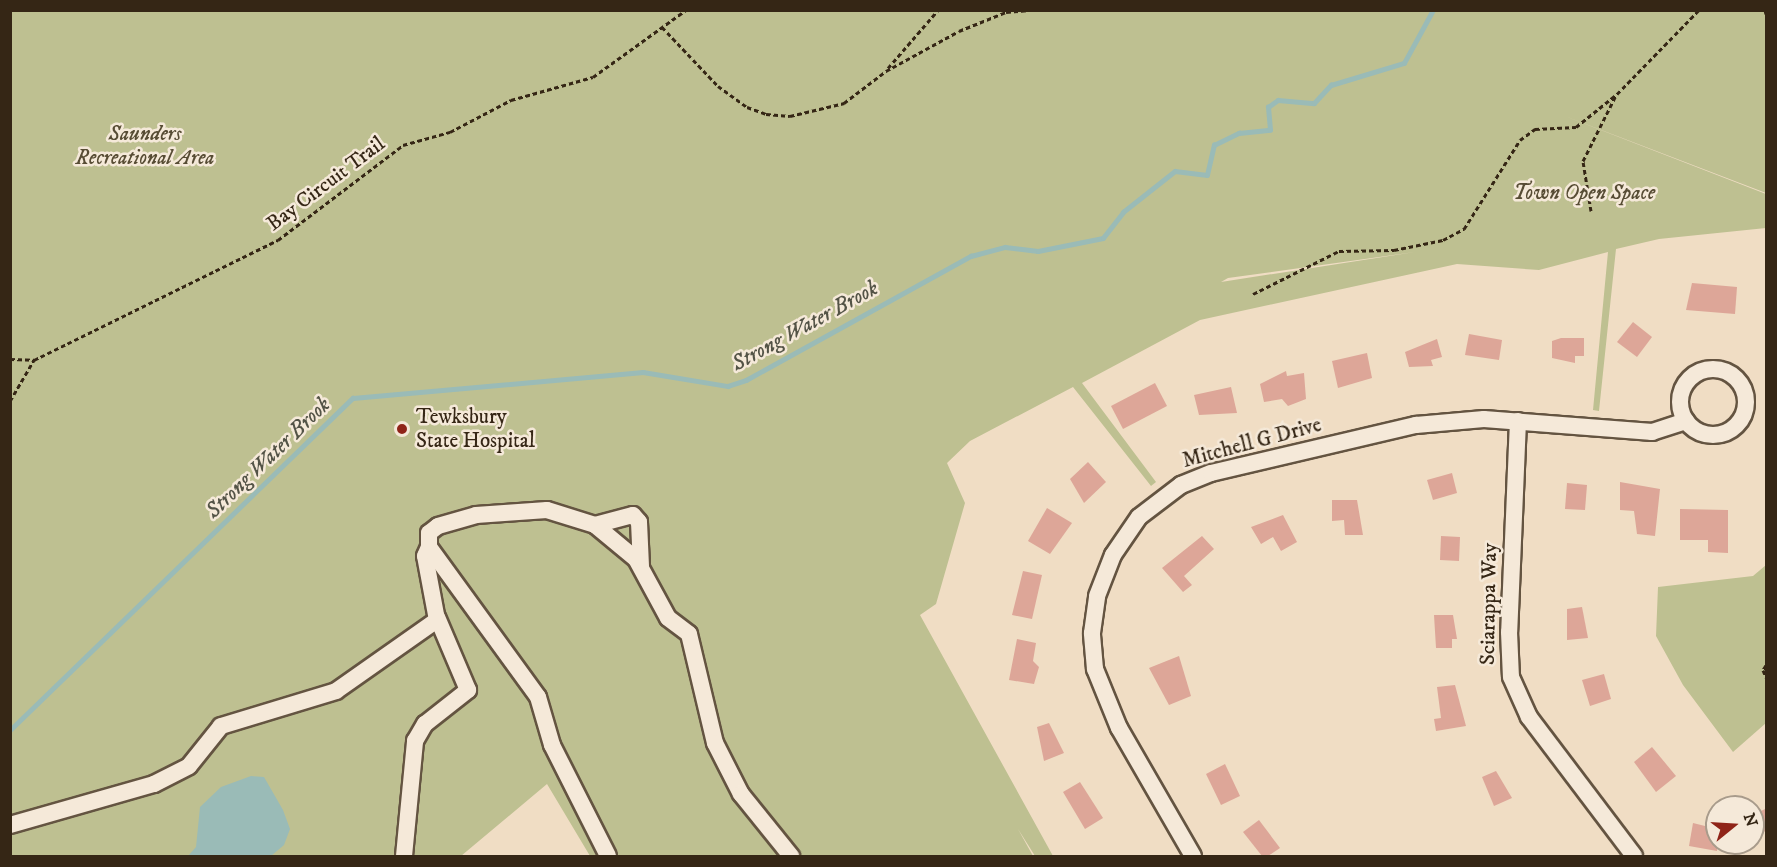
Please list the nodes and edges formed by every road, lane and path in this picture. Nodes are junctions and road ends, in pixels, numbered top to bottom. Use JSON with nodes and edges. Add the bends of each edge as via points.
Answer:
{"nodes":[{"id":1,"x":686,"y":10,"type":"edge"},
{"id":2,"x":938,"y":10,"type":"edge"},
{"id":3,"x":1027,"y":10,"type":"edge"},
{"id":4,"x":1105,"y":10,"type":"edge"},
{"id":5,"x":1161,"y":10,"type":"edge"},
{"id":6,"x":1699,"y":10,"type":"edge"},
{"id":7,"x":662,"y":27,"type":"junction"},
{"id":8,"x":886,"y":71,"type":"junction"},
{"id":9,"x":1617,"y":94,"type":"junction"},
{"id":10,"x":1591,"y":211,"type":"dead end"},
{"id":11,"x":1253,"y":294,"type":"dead end"},
{"id":12,"x":10,"y":359,"type":"edge"},
{"id":13,"x":34,"y":360,"type":"junction"},
{"id":14,"x":10,"y":401,"type":"edge"},
{"id":15,"x":1518,"y":421,"type":"junction"},
{"id":16,"x":1686,"y":421,"type":"dead end"},
{"id":17,"x":595,"y":525,"type":"junction"},
{"id":18,"x":429,"y":547,"type":"junction"},
{"id":19,"x":641,"y":566,"type":"junction"},
{"id":20,"x":437,"y":617,"type":"junction"},
{"id":21,"x":1767,"y":665,"type":"edge"},
{"id":22,"x":1767,"y":677,"type":"edge"},
{"id":23,"x":10,"y":825,"type":"edge"},
{"id":24,"x":404,"y":856,"type":"edge"},
{"id":25,"x":608,"y":856,"type":"edge"},
{"id":26,"x":791,"y":856,"type":"edge"},
{"id":27,"x":1193,"y":856,"type":"edge"},
{"id":28,"x":1634,"y":856,"type":"edge"}],
"edges":[{"from":1,"to":7,"type":"path","name":"Bay Circuit Trail"},
{"from":2,"to":8,"type":"path"},
{"from":3,"to":8,"type":"path","via":[[977,23]]},
{"from":4,"to":5,"type":"path"},
{"from":6,"to":9,"type":"path"},
{"from":7,"to":8,"type":"path","via":[[718,86],[765,114],[796,115],[830,108],[858,95]]},
{"from":7,"to":13,"type":"path","name":"Bay Circuit Trail","via":[[593,77],[511,100],[450,132],[403,145],[278,240]]},
{"from":9,"to":10,"type":"path","via":[[1583,161]]},
{"from":9,"to":11,"type":"path","via":[[1576,127],[1535,129],[1520,140],[1478,210],[1454,235],[1394,250],[1339,251]]},
{"from":12,"to":13,"type":"path","name":"Bay Circuit Trail"},
{"from":13,"to":14,"type":"path"},
{"from":15,"to":16,"type":"street","name":"Mitchell G Drive","via":[[1652,432]]},
{"from":15,"to":27,"type":"street","name":"Mitchell G Drive","via":[[1463,418],[1425,424],[1211,473],[1159,500],[1122,538],[1097,596],[1092,633],[1095,669],[1119,728]]},
{"from":15,"to":28,"type":"street","name":"Sciarappa Way","via":[[1509,632],[1511,677],[1529,717]]},
{"from":17,"to":18,"type":"street","via":[[547,510],[476,515],[429,532]]},
{"from":17,"to":19,"type":"street"},
{"from":17,"to":19,"type":"street","via":[[624,515],[637,518]]},
{"from":18,"to":20,"type":"street","via":[[425,555]]},
{"from":18,"to":25,"type":"street","via":[[538,697],[552,745]]},
{"from":19,"to":26,"type":"street","via":[[668,618],[689,634],[710,728],[736,786]]},
{"from":20,"to":23,"type":"street","via":[[434,624],[336,692],[221,726],[189,766],[171,776]]},
{"from":20,"to":24,"type":"street","via":[[468,690],[425,724],[415,741]]},
{"from":21,"to":22,"type":"path","via":[[1763,670]]}]}
